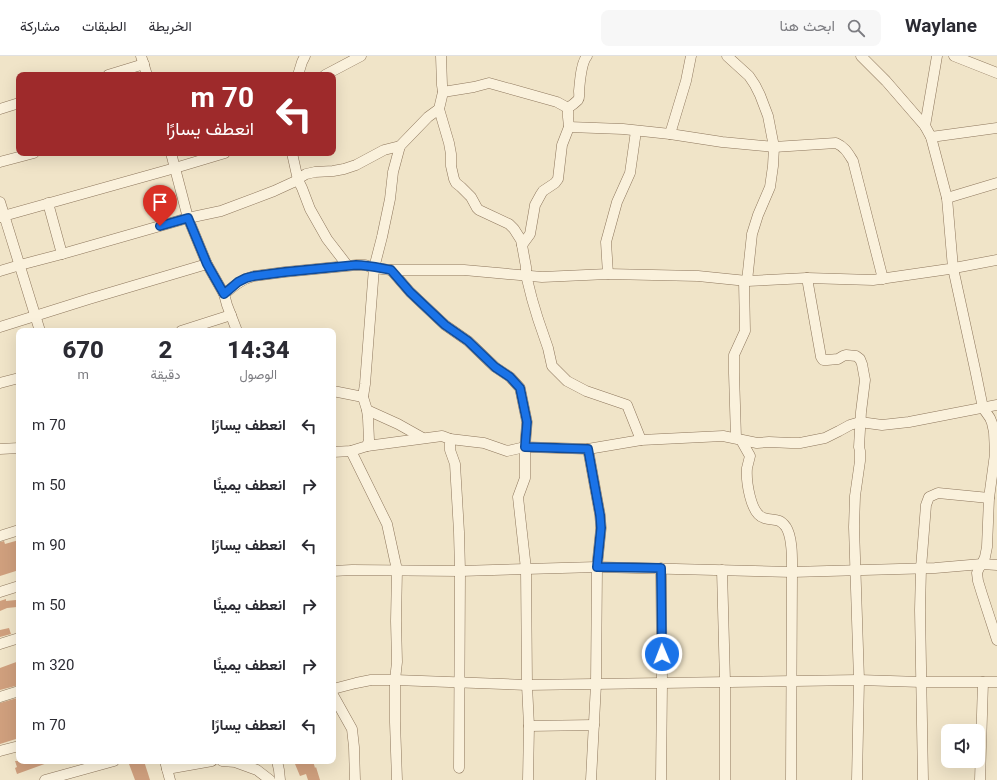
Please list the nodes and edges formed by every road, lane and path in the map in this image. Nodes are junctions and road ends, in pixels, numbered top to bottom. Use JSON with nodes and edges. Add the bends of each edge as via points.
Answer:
{"nodes":[{"id":1,"x":305,"y":56,"type":"edge"},
{"id":2,"x":362,"y":56,"type":"edge"},
{"id":3,"x":441,"y":56,"type":"edge"},
{"id":4,"x":587,"y":56,"type":"edge"},
{"id":5,"x":692,"y":56,"type":"edge"},
{"id":6,"x":727,"y":56,"type":"edge"},
{"id":7,"x":861,"y":56,"type":"edge"},
{"id":8,"x":937,"y":56,"type":"edge"},
{"id":9,"x":954,"y":56,"type":"edge"},
{"id":10,"x":142,"y":60,"type":"edge"},
{"id":11,"x":115,"y":72,"type":"edge"},
{"id":12,"x":146,"y":72,"type":"edge"},
{"id":13,"x":299,"y":72,"type":"edge"},
{"id":14,"x":331,"y":72,"type":"edge"},
{"id":15,"x":997,"y":73,"type":"edge"},
{"id":16,"x":443,"y":92,"type":"junction"},
{"id":17,"x":16,"y":104,"type":"edge"},
{"id":18,"x":0,"y":108,"type":"edge"},
{"id":19,"x":568,"y":108,"type":"junction"},
{"id":20,"x":439,"y":109,"type":"junction"},
{"id":21,"x":925,"y":126,"type":"junction"},
{"id":22,"x":569,"y":127,"type":"junction"},
{"id":23,"x":997,"y":128,"type":"edge"},
{"id":24,"x":636,"y":131,"type":"junction"},
{"id":25,"x":670,"y":134,"type":"junction"},
{"id":26,"x":931,"y":137,"type":"junction"},
{"id":27,"x":400,"y":146,"type":"junction"},
{"id":28,"x":774,"y":147,"type":"junction"},
{"id":29,"x":23,"y":156,"type":"edge"},
{"id":30,"x":172,"y":156,"type":"edge"},
{"id":31,"x":215,"y":156,"type":"edge"},
{"id":32,"x":293,"y":156,"type":"edge"},
{"id":33,"x":0,"y":162,"type":"edge"},
{"id":34,"x":175,"y":168,"type":"junction"},
{"id":35,"x":298,"y":180,"type":"junction"},
{"id":36,"x":997,"y":183,"type":"edge"},
{"id":37,"x":947,"y":198,"type":"junction"},
{"id":38,"x":0,"y":202,"type":"edge"},
{"id":39,"x":48,"y":203,"type":"junction"},
{"id":40,"x":2,"y":216,"type":"edge"},
{"id":41,"x":188,"y":218,"type":"junction"},
{"id":42,"x":522,"y":245,"type":"junction"},
{"id":43,"x":62,"y":254,"type":"junction"},
{"id":44,"x":997,"y":260,"type":"edge"},
{"id":45,"x":207,"y":264,"type":"junction"},
{"id":46,"x":20,"y":265,"type":"junction"},
{"id":47,"x":347,"y":265,"type":"junction"},
{"id":48,"x":374,"y":268,"type":"junction"},
{"id":49,"x":953,"y":268,"type":"junction"},
{"id":50,"x":391,"y":270,"type":"junction"},
{"id":51,"x":0,"y":271,"type":"edge"},
{"id":52,"x":608,"y":274,"type":"junction"},
{"id":53,"x":526,"y":275,"type":"junction"},
{"id":54,"x":807,"y":278,"type":"junction"},
{"id":55,"x":883,"y":279,"type":"junction"},
{"id":56,"x":746,"y":281,"type":"junction"},
{"id":57,"x":224,"y":294,"type":"junction"},
{"id":58,"x":231,"y":315,"type":"junction"},
{"id":59,"x":36,"y":316,"type":"junction"},
{"id":60,"x":0,"y":327,"type":"edge"},
{"id":61,"x":39,"y":328,"type":"edge"},
{"id":62,"x":191,"y":328,"type":"edge"},
{"id":63,"x":236,"y":328,"type":"edge"},
{"id":64,"x":16,"y":379,"type":"edge"},
{"id":65,"x":0,"y":383,"type":"edge"},
{"id":66,"x":336,"y":392,"type":"edge"},
{"id":67,"x":363,"y":397,"type":"junction"},
{"id":68,"x":997,"y":405,"type":"edge"},
{"id":69,"x":982,"y":408,"type":"junction"},
{"id":70,"x":367,"y":410,"type":"junction"},
{"id":71,"x":860,"y":422,"type":"junction"},
{"id":72,"x":423,"y":438,"type":"junction"},
{"id":73,"x":450,"y":439,"type":"junction"},
{"id":74,"x":739,"y":439,"type":"junction"},
{"id":75,"x":641,"y":440,"type":"junction"},
{"id":76,"x":367,"y":446,"type":"junction"},
{"id":77,"x":525,"y":447,"type":"junction"},
{"id":78,"x":16,"y":448,"type":"edge"},
{"id":79,"x":0,"y":449,"type":"edge"},
{"id":80,"x":588,"y":449,"type":"junction"},
{"id":81,"x":351,"y":451,"type":"junction"},
{"id":82,"x":336,"y":452,"type":"edge"},
{"id":83,"x":989,"y":498,"type":"junction"},
{"id":84,"x":16,"y":531,"type":"edge"},
{"id":85,"x":0,"y":536,"type":"edge"},
{"id":86,"x":982,"y":564,"type":"junction"},
{"id":87,"x":997,"y":565,"type":"edge"},
{"id":88,"x":597,"y":567,"type":"junction"},
{"id":89,"x":661,"y":568,"type":"junction"},
{"id":90,"x":921,"y":568,"type":"junction"},
{"id":91,"x":526,"y":569,"type":"junction"},
{"id":92,"x":336,"y":570,"type":"edge"},
{"id":93,"x":397,"y":570,"type":"junction"},
{"id":94,"x":722,"y":570,"type":"junction"},
{"id":95,"x":855,"y":570,"type":"junction"},
{"id":96,"x":460,"y":571,"type":"junction"},
{"id":97,"x":792,"y":572,"type":"junction"},
{"id":98,"x":16,"y":587,"type":"edge"},
{"id":99,"x":0,"y":592,"type":"edge"},
{"id":100,"x":16,"y":639,"type":"edge"},
{"id":101,"x":997,"y":640,"type":"edge"},
{"id":102,"x":0,"y":644,"type":"edge"},
{"id":103,"x":395,"y":680,"type":"junction"},
{"id":104,"x":859,"y":680,"type":"junction"},
{"id":105,"x":792,"y":681,"type":"junction"},
{"id":106,"x":725,"y":682,"type":"junction"},
{"id":107,"x":922,"y":682,"type":"junction"},
{"id":108,"x":982,"y":682,"type":"junction"},
{"id":109,"x":997,"y":682,"type":"edge"},
{"id":110,"x":460,"y":683,"type":"junction"},
{"id":111,"x":662,"y":683,"type":"junction"},
{"id":112,"x":596,"y":684,"type":"junction"},
{"id":113,"x":527,"y":685,"type":"junction"},
{"id":114,"x":336,"y":688,"type":"edge"},
{"id":115,"x":16,"y":692,"type":"edge"},
{"id":116,"x":0,"y":697,"type":"edge"},
{"id":117,"x":336,"y":700,"type":"edge"},
{"id":118,"x":594,"y":725,"type":"junction"},
{"id":119,"x":529,"y":726,"type":"junction"},
{"id":120,"x":16,"y":747,"type":"edge"},
{"id":121,"x":0,"y":752,"type":"edge"},
{"id":122,"x":103,"y":764,"type":"edge"},
{"id":123,"x":178,"y":764,"type":"edge"},
{"id":124,"x":240,"y":764,"type":"edge"},
{"id":125,"x":278,"y":764,"type":"edge"},
{"id":126,"x":166,"y":765,"type":"edge"},
{"id":127,"x":459,"y":768,"type":"dead end"},
{"id":128,"x":45,"y":780,"type":"edge"},
{"id":129,"x":170,"y":780,"type":"edge"},
{"id":130,"x":270,"y":780,"type":"edge"},
{"id":131,"x":280,"y":780,"type":"edge"},
{"id":132,"x":355,"y":780,"type":"edge"},
{"id":133,"x":397,"y":780,"type":"edge"},
{"id":134,"x":528,"y":780,"type":"edge"},
{"id":135,"x":591,"y":780,"type":"edge"},
{"id":136,"x":661,"y":780,"type":"edge"},
{"id":137,"x":725,"y":780,"type":"edge"},
{"id":138,"x":791,"y":780,"type":"edge"},
{"id":139,"x":857,"y":780,"type":"edge"},
{"id":140,"x":923,"y":780,"type":"edge"},
{"id":141,"x":980,"y":780,"type":"edge"}],
"edges":[{"from":1,"to":13,"type":"street"},
{"from":2,"to":14,"type":"street"},
{"from":3,"to":16,"type":"street"},
{"from":4,"to":19,"type":"street","via":[[582,67],[580,96]]},
{"from":5,"to":25,"type":"street"},
{"from":6,"to":28,"type":"street","via":[[749,76],[760,95],[768,116]]},
{"from":7,"to":21,"type":"street"},
{"from":8,"to":21,"type":"street"},
{"from":9,"to":15,"type":"street"},
{"from":10,"to":11,"type":"street"},
{"from":10,"to":12,"type":"street"},
{"from":16,"to":19,"type":"street","via":[[488,83],[557,102]]},
{"from":16,"to":20,"type":"street"},
{"from":17,"to":18,"type":"street"},
{"from":19,"to":22,"type":"street"},
{"from":20,"to":27,"type":"street"},
{"from":20,"to":42,"type":"street","via":[[450,143],[451,166],[456,183],[472,197],[479,210],[509,224],[518,233]]},
{"from":21,"to":26,"type":"street"},
{"from":22,"to":24,"type":"street"},
{"from":22,"to":42,"type":"street","via":[[562,145],[558,179],[541,194],[534,211],[530,234]]},
{"from":23,"to":26,"type":"street"},
{"from":24,"to":25,"type":"street"},
{"from":24,"to":52,"type":"street","via":[[630,172],[617,202],[606,242]]},
{"from":25,"to":28,"type":"street"},
{"from":26,"to":37,"type":"street"},
{"from":27,"to":35,"type":"street","via":[[384,150],[356,165],[306,174]]},
{"from":27,"to":48,"type":"street"},
{"from":28,"to":55,"type":"street","via":[[836,144],[846,149],[853,161]]},
{"from":28,"to":56,"type":"street","via":[[770,187],[752,234]]},
{"from":29,"to":33,"type":"street"},
{"from":30,"to":34,"type":"street"},
{"from":31,"to":34,"type":"street"},
{"from":32,"to":35,"type":"street"},
{"from":34,"to":39,"type":"street"},
{"from":34,"to":41,"type":"street"},
{"from":35,"to":41,"type":"street","via":[[221,211]]},
{"from":35,"to":47,"type":"street","via":[[315,220]]},
{"from":36,"to":37,"type":"street"},
{"from":37,"to":49,"type":"street"},
{"from":38,"to":40,"type":"street"},
{"from":39,"to":40,"type":"street"},
{"from":39,"to":43,"type":"street"},
{"from":40,"to":46,"type":"street"},
{"from":41,"to":43,"type":"street"},
{"from":41,"to":45,"type":"street"},
{"from":42,"to":53,"type":"street"},
{"from":43,"to":46,"type":"street"},
{"from":44,"to":49,"type":"street"},
{"from":45,"to":57,"type":"street"},
{"from":45,"to":59,"type":"street"},
{"from":46,"to":51,"type":"street"},
{"from":46,"to":59,"type":"street"},
{"from":47,"to":48,"type":"street"},
{"from":47,"to":57,"type":"street","via":[[254,276],[238,282]]},
{"from":48,"to":50,"type":"street"},
{"from":48,"to":67,"type":"street"},
{"from":49,"to":55,"type":"street"},
{"from":49,"to":69,"type":"street"},
{"from":50,"to":53,"type":"street","via":[[464,270]]},
{"from":50,"to":77,"type":"street","via":[[445,325],[468,341],[520,388],[527,422]]},
{"from":52,"to":53,"type":"street","via":[[542,277]]},
{"from":52,"to":56,"type":"street","via":[[698,276]]},
{"from":53,"to":75,"type":"street","via":[[552,366],[567,381],[586,391],[627,405]]},
{"from":54,"to":55,"type":"street"},
{"from":54,"to":56,"type":"street"},
{"from":54,"to":71,"type":"street","via":[[821,357],[823,360],[851,355],[860,358],[865,380]]},
{"from":56,"to":74,"type":"street","via":[[745,331],[734,355]]},
{"from":57,"to":58,"type":"street"},
{"from":58,"to":62,"type":"street"},
{"from":58,"to":63,"type":"street"},
{"from":59,"to":60,"type":"street"},
{"from":59,"to":61,"type":"street"},
{"from":64,"to":65,"type":"street"},
{"from":66,"to":67,"type":"street"},
{"from":67,"to":70,"type":"street"},
{"from":68,"to":69,"type":"street"},
{"from":69,"to":71,"type":"street","via":[[882,425]]},
{"from":69,"to":83,"type":"street","via":[[992,423],[996,448]]},
{"from":70,"to":72,"type":"street"},
{"from":70,"to":76,"type":"street"},
{"from":71,"to":74,"type":"street","via":[[810,442],[758,443]]},
{"from":71,"to":95,"type":"street","via":[[860,461],[854,510]]},
{"from":72,"to":73,"type":"street","via":[[442,436]]},
{"from":72,"to":76,"type":"street"},
{"from":73,"to":77,"type":"street","via":[[484,443],[507,452]]},
{"from":73,"to":96,"type":"street","via":[[450,450],[455,464]]},
{"from":74,"to":75,"type":"street","via":[[723,436]]},
{"from":74,"to":97,"type":"street","via":[[750,456],[747,478],[754,507],[759,516],[782,522],[789,534]]},
{"from":75,"to":80,"type":"street"},
{"from":76,"to":81,"type":"street"},
{"from":77,"to":80,"type":"street"},
{"from":77,"to":91,"type":"street","via":[[525,478],[518,496]]},
{"from":78,"to":79,"type":"street"},
{"from":80,"to":88,"type":"street","via":[[601,528]]},
{"from":81,"to":82,"type":"street"},
{"from":81,"to":93,"type":"street","via":[[387,524]]},
{"from":83,"to":86,"type":"street","via":[[987,547]]},
{"from":83,"to":90,"type":"street","via":[[938,493],[930,497],[925,512]]},
{"from":84,"to":85,"type":"street"},
{"from":86,"to":87,"type":"street"},
{"from":86,"to":90,"type":"street"},
{"from":86,"to":101,"type":"street","via":[[978,568],[978,581]]},
{"from":88,"to":89,"type":"street"},
{"from":88,"to":91,"type":"street"},
{"from":88,"to":112,"type":"street"},
{"from":89,"to":94,"type":"street"},
{"from":89,"to":111,"type":"street"},
{"from":90,"to":95,"type":"street"},
{"from":90,"to":107,"type":"street"},
{"from":91,"to":96,"type":"street"},
{"from":91,"to":113,"type":"street"},
{"from":92,"to":93,"type":"street"},
{"from":93,"to":96,"type":"street"},
{"from":93,"to":103,"type":"street"},
{"from":94,"to":97,"type":"street"},
{"from":94,"to":106,"type":"street"},
{"from":95,"to":97,"type":"street"},
{"from":95,"to":104,"type":"street"},
{"from":96,"to":110,"type":"street"},
{"from":97,"to":105,"type":"street"},
{"from":98,"to":99,"type":"street"},
{"from":100,"to":102,"type":"street"},
{"from":103,"to":110,"type":"street"},
{"from":103,"to":114,"type":"street","via":[[356,682]]},
{"from":103,"to":133,"type":"street"},
{"from":104,"to":105,"type":"street"},
{"from":104,"to":107,"type":"street"},
{"from":104,"to":139,"type":"street"},
{"from":105,"to":106,"type":"street"},
{"from":105,"to":138,"type":"street"},
{"from":106,"to":111,"type":"street"},
{"from":106,"to":137,"type":"street"},
{"from":107,"to":108,"type":"street"},
{"from":107,"to":140,"type":"street"},
{"from":108,"to":109,"type":"street"},
{"from":108,"to":141,"type":"street"},
{"from":110,"to":113,"type":"street"},
{"from":110,"to":127,"type":"street"},
{"from":111,"to":112,"type":"street"},
{"from":111,"to":136,"type":"street"},
{"from":112,"to":113,"type":"street"},
{"from":112,"to":118,"type":"street"},
{"from":113,"to":119,"type":"street"},
{"from":115,"to":116,"type":"street"},
{"from":117,"to":132,"type":"street","via":[[352,729]]},
{"from":118,"to":119,"type":"street"},
{"from":118,"to":135,"type":"street"},
{"from":119,"to":134,"type":"street"},
{"from":120,"to":121,"type":"street"},
{"from":122,"to":128,"type":"street"},
{"from":123,"to":126,"type":"street"},
{"from":124,"to":130,"type":"street","via":[[257,770]]},
{"from":125,"to":131,"type":"street"},
{"from":126,"to":129,"type":"street"}]}
